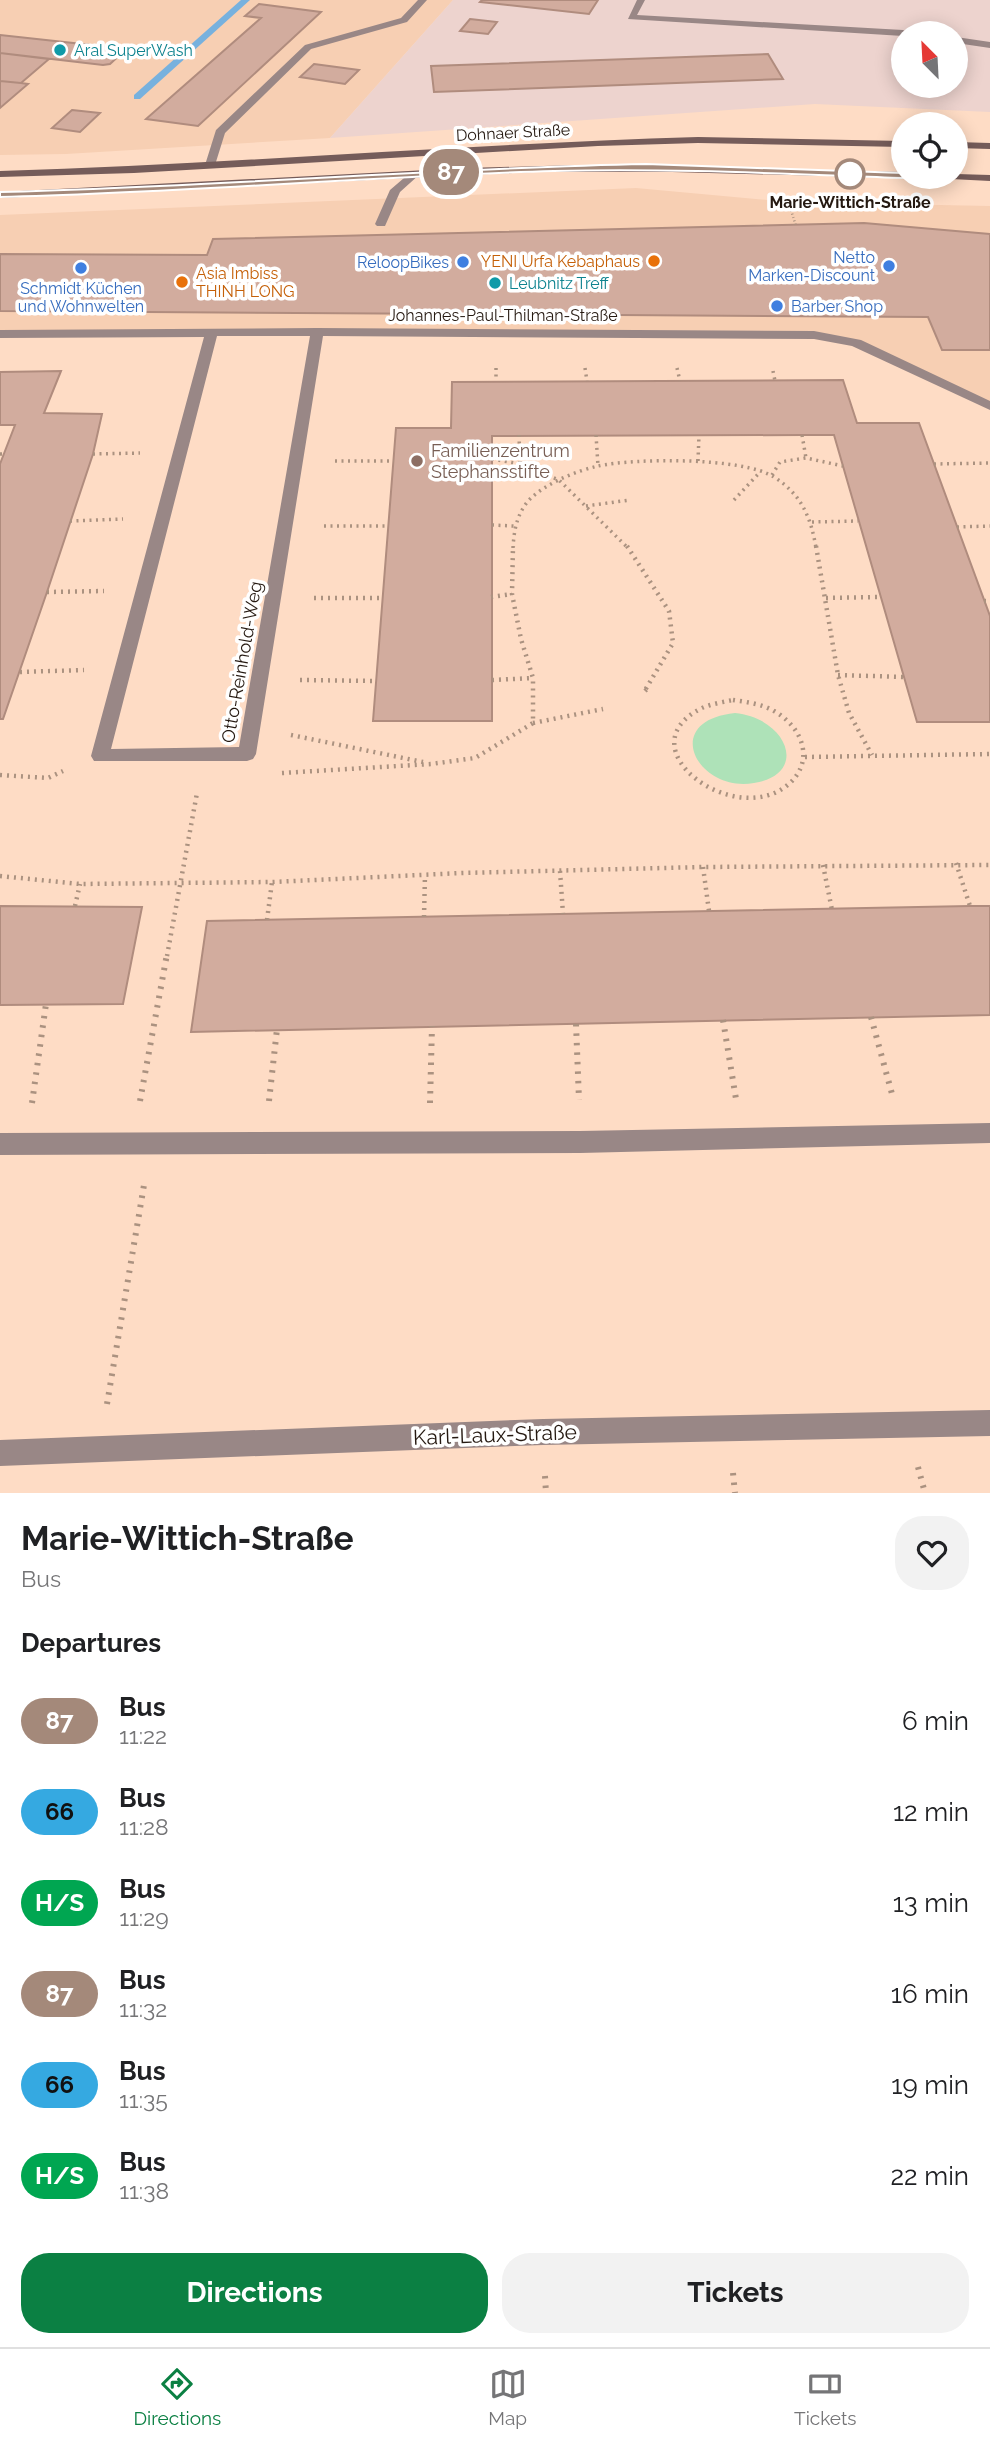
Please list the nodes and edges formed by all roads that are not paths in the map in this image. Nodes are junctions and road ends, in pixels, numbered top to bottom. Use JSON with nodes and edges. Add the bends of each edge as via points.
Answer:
{"nodes":[{"id":1,"x":423,"y":0,"type":"edge"},
{"id":2,"x":641,"y":0,"type":"edge"},
{"id":3,"x":891,"y":32,"type":"edge"},
{"id":4,"x":968,"y":42,"type":"edge"},
{"id":5,"x":990,"y":45,"type":"edge"},
{"id":6,"x":891,"y":144,"type":"edge"},
{"id":7,"x":968,"y":145,"type":"edge"},
{"id":8,"x":990,"y":146,"type":"edge"},
{"id":9,"x":210,"y":165,"type":"junction"},
{"id":10,"x":0,"y":174,"type":"edge"},
{"id":11,"x":415,"y":174,"type":"junction"},
{"id":12,"x":891,"y":175,"type":"edge"},
{"id":13,"x":968,"y":177,"type":"edge"},
{"id":14,"x":990,"y":178,"type":"edge"},
{"id":15,"x":0,"y":195,"type":"edge"},
{"id":16,"x":381,"y":224,"type":"dead end"},
{"id":17,"x":212,"y":332,"type":"junction"},
{"id":18,"x":317,"y":332,"type":"junction"},
{"id":19,"x":0,"y":334,"type":"edge"},
{"id":20,"x":990,"y":406,"type":"edge"},
{"id":21,"x":990,"y":1133,"type":"edge"},
{"id":22,"x":0,"y":1144,"type":"edge"},
{"id":23,"x":990,"y":1423,"type":"edge"},
{"id":24,"x":0,"y":1453,"type":"edge"}],
"edges":[{"from":1,"to":9,"type":"street","via":[[404,20],[308,47],[220,132]]},
{"from":2,"to":3,"type":"street","via":[[631,17]]},
{"from":4,"to":5,"type":"street"},
{"from":6,"to":9,"type":"main road","name":"Dohnaer Straße","via":[[598,143]]},
{"from":7,"to":8,"type":"main road"},
{"from":9,"to":10,"type":"main road","name":"Dohnaer Straße"},
{"from":11,"to":12,"type":"main road","via":[[646,167]]},
{"from":11,"to":15,"type":"main road"},
{"from":11,"to":16,"type":"street","via":[[395,190]]},
{"from":13,"to":14,"type":"main road"},
{"from":17,"to":18,"type":"street","name":"Johannes-Paul-Thilman-Straße"},
{"from":17,"to":18,"type":"street","name":"Otto-Reinhold-Weg","via":[[100,756],[247,754]]},
{"from":17,"to":19,"type":"street","name":"Johannes-Paul-Thilman-Straße"},
{"from":18,"to":20,"type":"street","name":"Johannes-Paul-Thilman-Straße","via":[[814,335],[856,343]]},
{"from":21,"to":22,"type":"street","via":[[580,1142]]},
{"from":23,"to":24,"type":"street","name":"Karl-Laux-Straße","via":[[542,1432]]}]}
